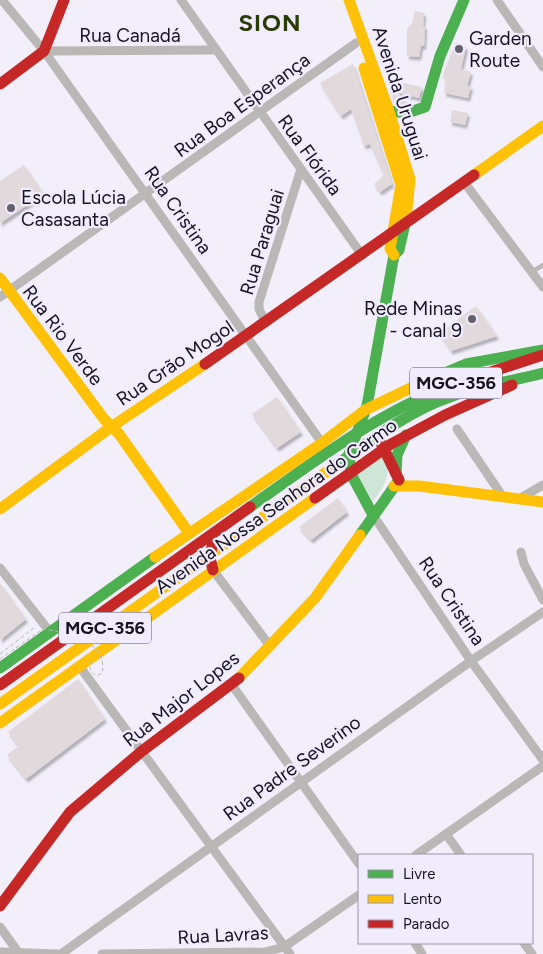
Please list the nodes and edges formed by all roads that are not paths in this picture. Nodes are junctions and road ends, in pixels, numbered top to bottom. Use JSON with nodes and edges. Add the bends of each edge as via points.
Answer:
{"nodes":[{"id":1,"x":2,"y":0,"type":"edge"},
{"id":2,"x":64,"y":0,"type":"edge"},
{"id":3,"x":181,"y":0,"type":"edge"},
{"id":4,"x":347,"y":0,"type":"edge"},
{"id":5,"x":464,"y":0,"type":"edge"},
{"id":6,"x":496,"y":0,"type":"edge"},
{"id":7,"x":356,"y":43,"type":"junction"},
{"id":8,"x":215,"y":50,"type":"junction"},
{"id":9,"x":44,"y":51,"type":"junction"},
{"id":10,"x":543,"y":67,"type":"edge"},
{"id":11,"x":0,"y":84,"type":"edge"},
{"id":12,"x":389,"y":111,"type":"junction"},
{"id":13,"x":260,"y":114,"type":"junction"},
{"id":14,"x":404,"y":114,"type":"junction"},
{"id":15,"x":543,"y":126,"type":"edge"},
{"id":16,"x":394,"y":127,"type":"junction"},
{"id":17,"x":388,"y":139,"type":"junction"},
{"id":18,"x":301,"y":169,"type":"junction"},
{"id":19,"x":464,"y":182,"type":"junction"},
{"id":20,"x":145,"y":194,"type":"junction"},
{"id":21,"x":405,"y":224,"type":"junction"},
{"id":22,"x":392,"y":232,"type":"junction"},
{"id":23,"x":366,"y":252,"type":"junction"},
{"id":24,"x":392,"y":252,"type":"junction"},
{"id":25,"x":543,"y":265,"type":"edge"},
{"id":26,"x":532,"y":272,"type":"junction"},
{"id":27,"x":0,"y":278,"type":"edge"},
{"id":28,"x":543,"y":286,"type":"edge"},
{"id":29,"x":4,"y":294,"type":"edge"},
{"id":30,"x":266,"y":323,"type":"junction"},
{"id":31,"x":246,"y":337,"type":"junction"},
{"id":32,"x":543,"y":350,"type":"edge"},
{"id":33,"x":543,"y":355,"type":"edge"},
{"id":34,"x":540,"y":374,"type":"edge"},
{"id":35,"x":370,"y":384,"type":"junction"},
{"id":36,"x":383,"y":402,"type":"junction"},
{"id":37,"x":365,"y":410,"type":"junction"},
{"id":38,"x":111,"y":427,"type":"junction"},
{"id":39,"x":376,"y":429,"type":"junction"},
{"id":40,"x":457,"y":429,"type":"dead end"},
{"id":41,"x":358,"y":431,"type":"junction"},
{"id":42,"x":406,"y":436,"type":"junction"},
{"id":43,"x":322,"y":443,"type":"junction"},
{"id":44,"x":383,"y":450,"type":"junction"},
{"id":45,"x":349,"y":454,"type":"junction"},
{"id":46,"x":351,"y":474,"type":"junction"},
{"id":47,"x":396,"y":480,"type":"junction"},
{"id":48,"x":543,"y":485,"type":"edge"},
{"id":49,"x":503,"y":497,"type":"junction"},
{"id":50,"x":518,"y":499,"type":"junction"},
{"id":51,"x":368,"y":502,"type":"junction"},
{"id":52,"x":543,"y":502,"type":"edge"},
{"id":53,"x":381,"y":503,"type":"junction"},
{"id":54,"x":248,"y":508,"type":"junction"},
{"id":55,"x":0,"y":509,"type":"edge"},
{"id":56,"x":373,"y":515,"type":"junction"},
{"id":57,"x":189,"y":533,"type":"junction"},
{"id":58,"x":193,"y":546,"type":"junction"},
{"id":59,"x":210,"y":552,"type":"junction"},
{"id":60,"x":522,"y":552,"type":"dead end"},
{"id":61,"x":0,"y":568,"type":"edge"},
{"id":62,"x":214,"y":570,"type":"junction"},
{"id":63,"x":158,"y":590,"type":"junction"},
{"id":64,"x":543,"y":600,"type":"edge"},
{"id":65,"x":543,"y":612,"type":"edge"},
{"id":66,"x":47,"y":632,"type":"junction"},
{"id":67,"x":270,"y":646,"type":"junction"},
{"id":68,"x":471,"y":660,"type":"junction"},
{"id":69,"x":80,"y":667,"type":"junction"},
{"id":70,"x":0,"y":668,"type":"edge"},
{"id":71,"x":0,"y":685,"type":"edge"},
{"id":72,"x":232,"y":686,"type":"junction"},
{"id":73,"x":0,"y":704,"type":"edge"},
{"id":74,"x":0,"y":723,"type":"edge"},
{"id":75,"x":142,"y":752,"type":"junction"},
{"id":76,"x":543,"y":760,"type":"edge"},
{"id":77,"x":543,"y":766,"type":"edge"},
{"id":78,"x":300,"y":782,"type":"junction"},
{"id":79,"x":446,"y":834,"type":"junction"},
{"id":80,"x":211,"y":846,"type":"junction"},
{"id":81,"x":417,"y":854,"type":"edge"},
{"id":82,"x":460,"y":854,"type":"edge"},
{"id":83,"x":358,"y":863,"type":"edge"},
{"id":84,"x":358,"y":896,"type":"edge"},
{"id":85,"x":0,"y":906,"type":"edge"},
{"id":86,"x":0,"y":928,"type":"edge"},
{"id":87,"x":287,"y":950,"type":"edge"},
{"id":88,"x":0,"y":952,"type":"edge"},
{"id":89,"x":18,"y":952,"type":"junction"},
{"id":90,"x":55,"y":954,"type":"edge"},
{"id":91,"x":102,"y":954,"type":"edge"}],
"edges":[{"from":1,"to":9,"type":"street","name":"Rua Cristina"},
{"from":2,"to":9,"type":"street"},
{"from":3,"to":8,"type":"street","name":"Rua Flórida"},
{"from":4,"to":7,"type":"street","name":"Avenida Uruguai","via":[[345,10]]},
{"from":4,"to":12,"type":"street","name":"Avenida Uruguai"},
{"from":5,"to":14,"type":"street","via":[[440,56],[425,107],[416,113]]},
{"from":6,"to":10,"type":"street"},
{"from":7,"to":13,"type":"street","name":"Rua Boa Esperança"},
{"from":7,"to":17,"type":"street","name":"Avenida Uruguai"},
{"from":8,"to":9,"type":"street","name":"Rua Canadá"},
{"from":8,"to":13,"type":"street","name":"Rua Flórida"},
{"from":9,"to":11,"type":"street"},
{"from":9,"to":20,"type":"street","name":"Rua Cristina"},
{"from":12,"to":14,"type":"street"},
{"from":12,"to":16,"type":"street","name":"Avenida Uruguai"},
{"from":13,"to":18,"type":"street","name":"Rua Flórida"},
{"from":13,"to":20,"type":"street","name":"Rua Boa Esperança"},
{"from":14,"to":16,"type":"street"},
{"from":15,"to":19,"type":"street","name":"Rua Grão Mogol"},
{"from":16,"to":17,"type":"street"},
{"from":16,"to":21,"type":"street","name":"Avenida Uruguai","via":[[410,179]]},
{"from":17,"to":22,"type":"street","name":"Avenida Uruguai","via":[[400,185]]},
{"from":18,"to":23,"type":"street","name":"Rua Flórida"},
{"from":18,"to":30,"type":"street","name":"Rua Paraguai","via":[[259,302]]},
{"from":19,"to":21,"type":"street","name":"Rua Grão Mogol"},
{"from":19,"to":26,"type":"street"},
{"from":20,"to":29,"type":"street","name":"Rua Boa Esperança"},
{"from":20,"to":31,"type":"street","name":"Rua Cristina"},
{"from":21,"to":22,"type":"street","name":"Rua Grão Mogol"},
{"from":21,"to":24,"type":"street","name":"Avenida Uruguai","via":[[399,250]]},
{"from":22,"to":23,"type":"street","name":"Rua Grão Mogol"},
{"from":22,"to":24,"type":"street","name":"Avenida Uruguai"},
{"from":23,"to":24,"type":"street","via":[[383,246]]},
{"from":23,"to":30,"type":"street","name":"Rua Grão Mogol"},
{"from":24,"to":35,"type":"street","name":"Avenida Uruguai"},
{"from":25,"to":26,"type":"lane"},
{"from":26,"to":28,"type":"street"},
{"from":27,"to":29,"type":"street","name":"Rua Rio Verde"},
{"from":29,"to":38,"type":"street","name":"Rua Rio Verde"},
{"from":30,"to":31,"type":"street","name":"Rua Grão Mogol"},
{"from":31,"to":38,"type":"street","name":"Rua Grão Mogol"},
{"from":31,"to":43,"type":"street","name":"Rua Cristina"},
{"from":32,"to":36,"type":"street","name":"Avenida Nossa Senhora do Carmo","number":"MGC-356","via":[[466,364]]},
{"from":33,"to":39,"type":"street","name":"Avenida Nossa Senhora do Carmo","number":"MGC-356","via":[[448,386]]},
{"from":34,"to":39,"type":"street","name":"Avenida Nossa Senhora do Carmo","number":"MGC-356","via":[[452,396]]},
{"from":34,"to":42,"type":"street","name":"Avenida Nossa Senhora do Carmo","number":"MGC-356","via":[[444,415]]},
{"from":35,"to":36,"type":"street","via":[[376,400]]},
{"from":35,"to":37,"type":"street","name":"Avenida Uruguai"},
{"from":36,"to":37,"type":"street","name":"Avenida Nossa Senhora do Carmo","number":"MGC-356"},
{"from":37,"to":39,"type":"street"},
{"from":37,"to":41,"type":"street","name":"Avenida Uruguai"},
{"from":37,"to":43,"type":"street","name":"Avenida Nossa Senhora do Carmo","number":"MGC-356"},
{"from":38,"to":55,"type":"street","name":"Rua Grão Mogol"},
{"from":38,"to":57,"type":"street","name":"Rua Rio Verde"},
{"from":39,"to":41,"type":"street","name":"Avenida Nossa Senhora do Carmo","number":"MGC-356"},
{"from":39,"to":44,"type":"street"},
{"from":39,"to":45,"type":"street","name":"Avenida Nossa Senhora do Carmo","number":"MGC-356"},
{"from":40,"to":49,"type":"street"},
{"from":41,"to":45,"type":"street","name":"Avenida Uruguai"},
{"from":41,"to":54,"type":"street","name":"Avenida Nossa Senhora do Carmo","number":"MGC-356"},
{"from":42,"to":44,"type":"street","name":"Avenida Nossa Senhora do Carmo","number":"MGC-356"},
{"from":42,"to":47,"type":"street","via":[[397,455]]},
{"from":43,"to":57,"type":"street","name":"Avenida Nossa Senhora do Carmo","number":"MGC-356"},
{"from":44,"to":46,"type":"street","name":"Avenida Nossa Senhora do Carmo","number":"MGC-356"},
{"from":44,"to":47,"type":"street"},
{"from":45,"to":46,"type":"street","name":"Rua Cristina"},
{"from":45,"to":59,"type":"street","name":"Avenida Nossa Senhora do Carmo","number":"MGC-356"},
{"from":46,"to":51,"type":"street","name":"Rua Cristina"},
{"from":46,"to":62,"type":"street","name":"Avenida Nossa Senhora do Carmo","number":"MGC-356"},
{"from":47,"to":49,"type":"street"},
{"from":47,"to":53,"type":"street","name":"Rua Major Lopes"},
{"from":48,"to":50,"type":"street"},
{"from":49,"to":50,"type":"street"},
{"from":50,"to":52,"type":"street"},
{"from":51,"to":53,"type":"street","via":[[374,505]]},
{"from":51,"to":56,"type":"street","name":"Rua Cristina"},
{"from":53,"to":56,"type":"street","name":"Rua Major Lopes"},
{"from":54,"to":58,"type":"street","name":"Avenida Nossa Senhora do Carmo","number":"MGC-356"},
{"from":54,"to":59,"type":"street","via":[[238,522],[216,540]]},
{"from":56,"to":67,"type":"street","name":"Rua Major Lopes","via":[[315,598]]},
{"from":56,"to":68,"type":"street","name":"Rua Cristina"},
{"from":57,"to":58,"type":"street","name":"Rua Rio Verde"},
{"from":57,"to":66,"type":"street","name":"Avenida Nossa Senhora do Carmo","number":"MGC-356"},
{"from":58,"to":63,"type":"street","via":[[186,562],[169,575]]},
{"from":58,"to":71,"type":"street","name":"Avenida Nossa Senhora do Carmo","number":"MGC-356"},
{"from":59,"to":62,"type":"street"},
{"from":59,"to":63,"type":"street","name":"Avenida Nossa Senhora do Carmo","number":"MGC-356"},
{"from":60,"to":64,"type":"street","via":[[524,564]]},
{"from":61,"to":66,"type":"street"},
{"from":62,"to":67,"type":"street"},
{"from":62,"to":69,"type":"street","name":"Avenida Nossa Senhora do Carmo","number":"MGC-356"},
{"from":63,"to":73,"type":"street","name":"Avenida Nossa Senhora do Carmo","number":"MGC-356"},
{"from":65,"to":68,"type":"street","name":"Rua Padre Severino"},
{"from":66,"to":70,"type":"street","name":"Avenida Nossa Senhora do Carmo","number":"MGC-356"},
{"from":67,"to":72,"type":"street","name":"Rua Major Lopes"},
{"from":68,"to":76,"type":"street","name":"Rua Cristina"},
{"from":68,"to":78,"type":"street","name":"Rua Padre Severino"},
{"from":69,"to":74,"type":"street","name":"Avenida Nossa Senhora do Carmo","number":"MGC-356"},
{"from":69,"to":75,"type":"street"},
{"from":72,"to":75,"type":"street","name":"Rua Major Lopes"},
{"from":72,"to":78,"type":"street"},
{"from":75,"to":80,"type":"street"},
{"from":75,"to":85,"type":"street","name":"Rua Major Lopes","via":[[70,812]]},
{"from":77,"to":79,"type":"street"},
{"from":78,"to":80,"type":"street","name":"Rua Padre Severino"},
{"from":78,"to":83,"type":"street"},
{"from":79,"to":81,"type":"street"},
{"from":79,"to":82,"type":"street"},
{"from":80,"to":87,"type":"street"},
{"from":80,"to":90,"type":"street","name":"Rua Padre Severino"},
{"from":84,"to":87,"type":"street","name":"Rua Lavras"},
{"from":86,"to":89,"type":"street"},
{"from":87,"to":91,"type":"street","name":"Rua Lavras"},
{"from":88,"to":89,"type":"street"},
{"from":89,"to":90,"type":"street"}]}
